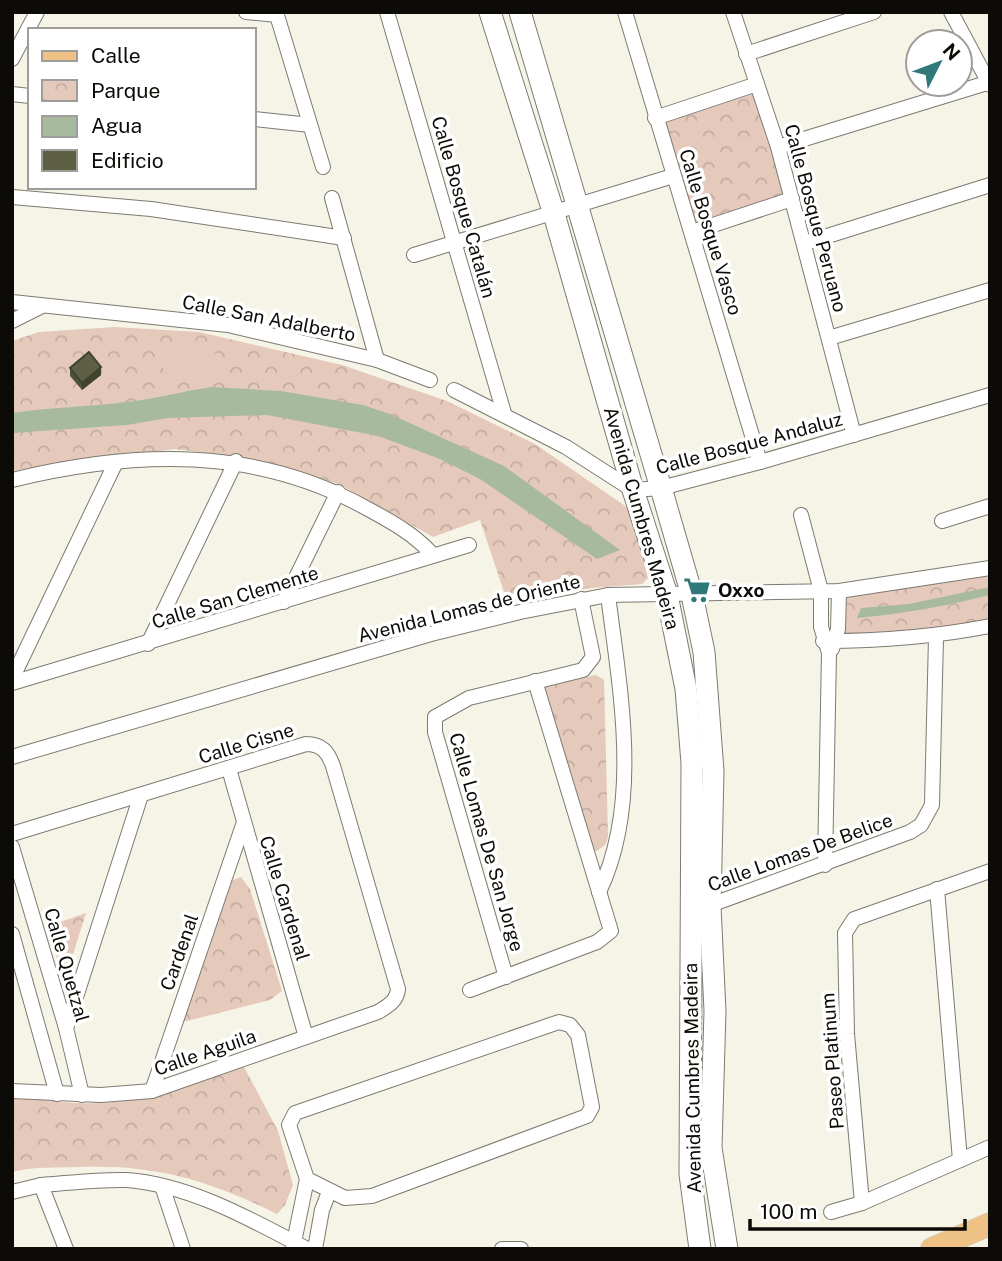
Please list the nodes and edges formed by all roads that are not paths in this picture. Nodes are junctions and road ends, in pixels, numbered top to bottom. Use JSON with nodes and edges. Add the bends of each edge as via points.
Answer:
{"nodes":[{"id":1,"x":37,"y":12,"type":"edge"},
{"id":2,"x":246,"y":12,"type":"edge"},
{"id":3,"x":387,"y":12,"type":"edge"},
{"id":4,"x":490,"y":12,"type":"edge"},
{"id":5,"x":520,"y":12,"type":"edge"},
{"id":6,"x":625,"y":12,"type":"edge"},
{"id":7,"x":733,"y":12,"type":"edge"},
{"id":8,"x":874,"y":12,"type":"edge"},
{"id":9,"x":951,"y":12,"type":"edge"},
{"id":10,"x":277,"y":14,"type":"edge"},
{"id":11,"x":836,"y":18,"type":"edge"},
{"id":12,"x":28,"y":28,"type":"edge"},
{"id":13,"x":28,"y":29,"type":"edge"},
{"id":14,"x":747,"y":54,"type":"junction"},
{"id":15,"x":12,"y":59,"type":"edge"},
{"id":16,"x":989,"y":83,"type":"edge"},
{"id":17,"x":757,"y":85,"type":"junction"},
{"id":18,"x":655,"y":118,"type":"junction"},
{"id":19,"x":256,"y":119,"type":"edge"},
{"id":20,"x":310,"y":125,"type":"junction"},
{"id":21,"x":778,"y":147,"type":"junction"},
{"id":22,"x":323,"y":167,"type":"dead end"},
{"id":23,"x":673,"y":176,"type":"junction"},
{"id":24,"x":990,"y":185,"type":"edge"},
{"id":25,"x":12,"y":197,"type":"edge"},
{"id":26,"x":332,"y":198,"type":"dead end"},
{"id":27,"x":792,"y":199,"type":"junction"},
{"id":28,"x":579,"y":207,"type":"junction"},
{"id":29,"x":554,"y":214,"type":"junction"},
{"id":30,"x":692,"y":232,"type":"junction"},
{"id":31,"x":344,"y":238,"type":"junction"},
{"id":32,"x":454,"y":243,"type":"junction"},
{"id":33,"x":806,"y":243,"type":"junction"},
{"id":34,"x":414,"y":255,"type":"dead end"},
{"id":35,"x":990,"y":290,"type":"edge"},
{"id":36,"x":12,"y":302,"type":"edge"},
{"id":37,"x":43,"y":306,"type":"junction"},
{"id":38,"x":12,"y":321,"type":"edge"},
{"id":39,"x":829,"y":338,"type":"junction"},
{"id":40,"x":377,"y":360,"type":"junction"},
{"id":41,"x":430,"y":380,"type":"dead end"},
{"id":42,"x":454,"y":390,"type":"dead end"},
{"id":43,"x":990,"y":395,"type":"edge"},
{"id":44,"x":504,"y":413,"type":"junction"},
{"id":45,"x":854,"y":435,"type":"junction"},
{"id":46,"x":236,"y":461,"type":"junction"},
{"id":47,"x":760,"y":462,"type":"junction"},
{"id":48,"x":115,"y":464,"type":"junction"},
{"id":49,"x":12,"y":480,"type":"edge"},
{"id":50,"x":662,"y":488,"type":"junction"},
{"id":51,"x":633,"y":490,"type":"junction"},
{"id":52,"x":338,"y":492,"type":"junction"},
{"id":53,"x":990,"y":506,"type":"edge"},
{"id":54,"x":801,"y":515,"type":"dead end"},
{"id":55,"x":942,"y":520,"type":"dead end"},
{"id":56,"x":470,"y":545,"type":"dead end"},
{"id":57,"x":433,"y":555,"type":"junction"},
{"id":58,"x":990,"y":568,"type":"edge"},
{"id":59,"x":821,"y":591,"type":"junction"},
{"id":60,"x":839,"y":591,"type":"junction"},
{"id":61,"x":608,"y":595,"type":"junction"},
{"id":62,"x":667,"y":595,"type":"junction"},
{"id":63,"x":692,"y":595,"type":"junction"},
{"id":64,"x":581,"y":599,"type":"junction"},
{"id":65,"x":284,"y":603,"type":"junction"},
{"id":66,"x":990,"y":626,"type":"edge"},
{"id":67,"x":936,"y":637,"type":"junction"},
{"id":68,"x":148,"y":644,"type":"junction"},
{"id":69,"x":830,"y":645,"type":"junction"},
{"id":70,"x":12,"y":681,"type":"edge"},
{"id":71,"x":535,"y":681,"type":"junction"},
{"id":72,"x":12,"y":757,"type":"edge"},
{"id":73,"x":229,"y":769,"type":"junction"},
{"id":74,"x":141,"y":795,"type":"junction"},
{"id":75,"x":243,"y":825,"type":"junction"},
{"id":76,"x":12,"y":834,"type":"edge"},
{"id":77,"x":12,"y":847,"type":"edge"},
{"id":78,"x":825,"y":865,"type":"junction"},
{"id":79,"x":990,"y":872,"type":"edge"},
{"id":80,"x":937,"y":889,"type":"junction"},
{"id":81,"x":599,"y":892,"type":"junction"},
{"id":82,"x":700,"y":908,"type":"junction"},
{"id":83,"x":12,"y":933,"type":"edge"},
{"id":84,"x":506,"y":977,"type":"junction"},
{"id":85,"x":470,"y":990,"type":"dead end"},
{"id":86,"x":397,"y":996,"type":"joint"},
{"id":87,"x":66,"y":1028,"type":"junction"},
{"id":88,"x":306,"y":1037,"type":"junction"},
{"id":89,"x":12,"y":1091,"type":"edge"},
{"id":90,"x":152,"y":1091,"type":"junction"},
{"id":91,"x":57,"y":1094,"type":"junction"},
{"id":92,"x":82,"y":1095,"type":"junction"},
{"id":93,"x":990,"y":1147,"type":"edge"},
{"id":94,"x":960,"y":1160,"type":"junction"},
{"id":95,"x":307,"y":1179,"type":"junction"},
{"id":96,"x":41,"y":1185,"type":"junction"},
{"id":97,"x":162,"y":1186,"type":"junction"},
{"id":98,"x":12,"y":1192,"type":"edge"},
{"id":99,"x":329,"y":1192,"type":"junction"},
{"id":100,"x":862,"y":1203,"type":"junction"},
{"id":101,"x":831,"y":1212,"type":"dead end"},
{"id":102,"x":990,"y":1224,"type":"edge"},
{"id":103,"x":293,"y":1245,"type":"edge"},
{"id":104,"x":66,"y":1249,"type":"edge"},
{"id":105,"x":183,"y":1249,"type":"edge"},
{"id":106,"x":307,"y":1249,"type":"edge"},
{"id":107,"x":315,"y":1249,"type":"edge"},
{"id":108,"x":502,"y":1249,"type":"edge"},
{"id":109,"x":521,"y":1249,"type":"edge"},
{"id":110,"x":701,"y":1249,"type":"edge"},
{"id":111,"x":727,"y":1249,"type":"edge"},
{"id":112,"x":932,"y":1249,"type":"edge"}],
"edges":[{"from":1,"to":12,"type":"street"},
{"from":2,"to":10,"type":"street"},
{"from":3,"to":32,"type":"street","name":"Calle Bosque Catalán"},
{"from":4,"to":29,"type":"street","name":"Avenida Cumbres Madeira"},
{"from":5,"to":28,"type":"street","name":"Avenida Cumbres Madeira"},
{"from":6,"to":18,"type":"street","name":"Calle Bosque Vasco"},
{"from":7,"to":14,"type":"street","name":"Calle Bosque Peruano"},
{"from":8,"to":11,"type":"street"},
{"from":9,"to":16,"type":"street"},
{"from":10,"to":20,"type":"street"},
{"from":11,"to":14,"type":"street"},
{"from":13,"to":15,"type":"street"},
{"from":14,"to":17,"type":"street","name":"Calle Bosque Peruano"},
{"from":16,"to":21,"type":"street"},
{"from":17,"to":18,"type":"street"},
{"from":17,"to":21,"type":"street","name":"Calle Bosque Peruano"},
{"from":18,"to":23,"type":"street","name":"Calle Bosque Vasco"},
{"from":19,"to":20,"type":"street"},
{"from":20,"to":22,"type":"street"},
{"from":21,"to":27,"type":"street","name":"Calle Bosque Peruano"},
{"from":23,"to":28,"type":"street"},
{"from":23,"to":30,"type":"street","name":"Calle Bosque Vasco"},
{"from":24,"to":33,"type":"street"},
{"from":25,"to":31,"type":"street","via":[[163,211]]},
{"from":26,"to":31,"type":"street"},
{"from":27,"to":30,"type":"street"},
{"from":27,"to":33,"type":"street","name":"Calle Bosque Peruano"},
{"from":28,"to":29,"type":"street"},
{"from":28,"to":50,"type":"street","name":"Avenida Cumbres Madeira"},
{"from":29,"to":32,"type":"street"},
{"from":29,"to":51,"type":"street","name":"Avenida Cumbres Madeira"},
{"from":30,"to":47,"type":"street","name":"Calle Bosque Vasco"},
{"from":31,"to":40,"type":"street"},
{"from":32,"to":34,"type":"street"},
{"from":32,"to":44,"type":"street","name":"Calle Bosque Catalán"},
{"from":33,"to":39,"type":"street","name":"Calle Bosque Peruano"},
{"from":35,"to":39,"type":"street"},
{"from":36,"to":37,"type":"street","name":"Calle San Adalberto"},
{"from":37,"to":38,"type":"street"},
{"from":37,"to":40,"type":"street","name":"Calle San Adalberto","via":[[228,326]]},
{"from":39,"to":45,"type":"street","name":"Calle Bosque Peruano"},
{"from":40,"to":41,"type":"street","name":"Calle San Adalberto"},
{"from":42,"to":44,"type":"street","name":"Calle Bosque Andaluz"},
{"from":43,"to":45,"type":"street","name":"Calle Bosque Andaluz"},
{"from":44,"to":51,"type":"street","name":"Calle Bosque Andaluz"},
{"from":45,"to":47,"type":"street","name":"Calle Bosque Andaluz"},
{"from":46,"to":48,"type":"street","via":[[200,458]]},
{"from":46,"to":52,"type":"street"},
{"from":46,"to":68,"type":"street"},
{"from":47,"to":50,"type":"street","name":"Calle Bosque Andaluz"},
{"from":48,"to":49,"type":"street"},
{"from":48,"to":70,"type":"street"},
{"from":50,"to":51,"type":"street","name":"Calle Bosque Andaluz"},
{"from":50,"to":63,"type":"street","name":"Avenida Cumbres Madeira"},
{"from":51,"to":62,"type":"street","name":"Avenida Cumbres Madeira"},
{"from":52,"to":57,"type":"street","via":[[403,528]]},
{"from":52,"to":65,"type":"street"},
{"from":53,"to":55,"type":"street"},
{"from":54,"to":59,"type":"street"},
{"from":56,"to":57,"type":"street","name":"Calle San Clemente"},
{"from":57,"to":65,"type":"street","name":"Calle San Clemente"},
{"from":58,"to":60,"type":"street","name":"Avenida Lomas de Oriente"},
{"from":59,"to":60,"type":"street","name":"Avenida Lomas de Oriente"},
{"from":59,"to":63,"type":"street","name":"Avenida Lomas de Oriente"},
{"from":59,"to":69,"type":"street"},
{"from":60,"to":69,"type":"street"},
{"from":61,"to":62,"type":"street","name":"Avenida Lomas de Oriente"},
{"from":61,"to":64,"type":"street","name":"Avenida Lomas de Oriente"},
{"from":61,"to":81,"type":"street","via":[[619,667],[624,786],[611,866]]},
{"from":62,"to":63,"type":"street","name":"Avenida Lomas de Oriente"},
{"from":62,"to":82,"type":"street","name":"Avenida Cumbres Madeira","via":[[686,689]]},
{"from":63,"to":82,"type":"street","name":"Avenida Cumbres Madeira","via":[[704,652],[713,771]]},
{"from":64,"to":71,"type":"street","via":[[593,657],[583,670]]},
{"from":64,"to":72,"type":"street","name":"Avenida Lomas de Oriente","via":[[431,634]]},
{"from":65,"to":68,"type":"street","name":"Calle San Clemente"},
{"from":66,"to":67,"type":"street"},
{"from":67,"to":69,"type":"street"},
{"from":67,"to":78,"type":"street","name":"Calle Lomas De Belice","via":[[932,805],[921,825]]},
{"from":68,"to":70,"type":"street","name":"Calle San Clemente"},
{"from":69,"to":78,"type":"street"},
{"from":71,"to":81,"type":"street"},
{"from":71,"to":84,"type":"street","name":"Calle Lomas De San Jorge","via":[[469,698],[435,717],[435,732]]},
{"from":73,"to":74,"type":"street","name":"Calle Cisne"},
{"from":73,"to":75,"type":"street","name":"Calle Cardenal"},
{"from":73,"to":86,"type":"street","name":"Calle Cisne","via":[[306,744],[321,747],[329,755]]},
{"from":74,"to":76,"type":"street","name":"Calle Cisne"},
{"from":74,"to":87,"type":"street"},
{"from":75,"to":88,"type":"street","name":"Calle Cardenal"},
{"from":75,"to":90,"type":"street","name":"Cardenal"},
{"from":77,"to":87,"type":"street","name":"Calle Quetzal"},
{"from":78,"to":82,"type":"street","name":"Calle Lomas De Belice"},
{"from":79,"to":80,"type":"street"},
{"from":80,"to":94,"type":"street"},
{"from":80,"to":100,"type":"street","name":"Paseo Platinum","via":[[854,919],[845,933],[847,1034]]},
{"from":81,"to":84,"type":"street","via":[[611,931],[597,942]]},
{"from":82,"to":110,"type":"street","name":"Avenida Cumbres Madeira","via":[[690,1174]]},
{"from":82,"to":111,"type":"street","name":"Avenida Cumbres Madeira","via":[[715,1012],[711,1148]]},
{"from":83,"to":91,"type":"street"},
{"from":84,"to":85,"type":"street"},
{"from":86,"to":88,"type":"street","name":"Calle Aguila","via":[[378,1012]]},
{"from":87,"to":92,"type":"street","name":"Calle Quetzal"},
{"from":88,"to":90,"type":"street","name":"Calle Aguila"},
{"from":89,"to":91,"type":"street","name":"Calle Aguila"},
{"from":90,"to":92,"type":"street","name":"Calle Aguila"},
{"from":91,"to":92,"type":"street","name":"Calle Aguila"},
{"from":93,"to":94,"type":"street"},
{"from":94,"to":100,"type":"street"},
{"from":95,"to":99,"type":"street"},
{"from":95,"to":99,"type":"street","via":[[289,1125],[295,1113],[559,1022],[570,1025],[578,1035],[592,1108],[587,1116],[372,1196],[345,1198]]},
{"from":95,"to":103,"type":"street"},
{"from":96,"to":97,"type":"street","via":[[125,1180]]},
{"from":96,"to":98,"type":"street"},
{"from":96,"to":104,"type":"street"},
{"from":97,"to":103,"type":"street","via":[[268,1226]]},
{"from":97,"to":105,"type":"street"},
{"from":99,"to":107,"type":"street"},
{"from":100,"to":101,"type":"street"},
{"from":102,"to":112,"type":"main road"},
{"from":103,"to":106,"type":"street"},
{"from":108,"to":109,"type":"street"}]}
